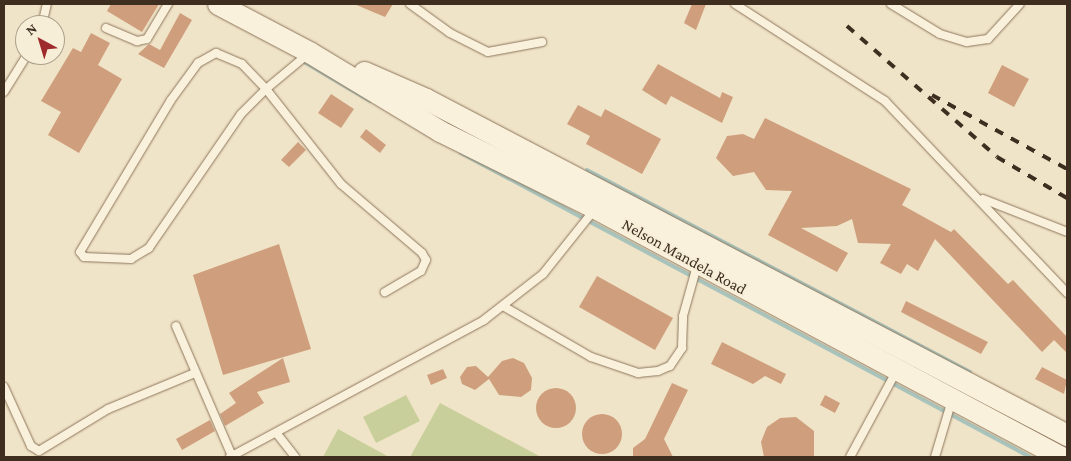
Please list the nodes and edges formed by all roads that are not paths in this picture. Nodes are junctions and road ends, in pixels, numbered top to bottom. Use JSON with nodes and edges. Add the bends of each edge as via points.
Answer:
{"nodes":[{"id":1,"x":168,"y":4,"type":"edge"},
{"id":2,"x":218,"y":4,"type":"edge"},
{"id":3,"x":410,"y":4,"type":"edge"},
{"id":4,"x":735,"y":4,"type":"edge"},
{"id":5,"x":891,"y":4,"type":"edge"},
{"id":6,"x":1020,"y":4,"type":"edge"},
{"id":7,"x":106,"y":28,"type":"dead end"},
{"id":8,"x":542,"y":42,"type":"dead end"},
{"id":9,"x":310,"y":52,"type":"junction"},
{"id":10,"x":21,"y":65,"type":"edge"},
{"id":11,"x":266,"y":89,"type":"junction"},
{"id":12,"x":4,"y":92,"type":"edge"},
{"id":13,"x":981,"y":198,"type":"junction"},
{"id":14,"x":601,"y":200,"type":"junction"},
{"id":15,"x":1067,"y":232,"type":"edge"},
{"id":16,"x":697,"y":266,"type":"junction"},
{"id":17,"x":386,"y":292,"type":"dead end"},
{"id":18,"x":1067,"y":293,"type":"edge"},
{"id":19,"x":503,"y":306,"type":"junction"},
{"id":20,"x":176,"y":326,"type":"dead end"},
{"id":21,"x":896,"y":372,"type":"junction"},
{"id":22,"x":195,"y":373,"type":"junction"},
{"id":23,"x":4,"y":387,"type":"edge"},
{"id":24,"x":952,"y":400,"type":"junction"},
{"id":25,"x":278,"y":435,"type":"junction"},
{"id":26,"x":1067,"y":435,"type":"edge"},
{"id":27,"x":231,"y":457,"type":"edge"},
{"id":28,"x":295,"y":457,"type":"edge"},
{"id":29,"x":850,"y":457,"type":"edge"},
{"id":30,"x":935,"y":457,"type":"edge"},
{"id":31,"x":1061,"y":457,"type":"edge"}],
"edges":[{"from":1,"to":7,"type":"lane","via":[[147,39],[137,41]]},
{"from":2,"to":9,"type":"main road","name":"Nelson Mandela Road"},
{"from":3,"to":8,"type":"lane","via":[[450,33],[488,52]]},
{"from":4,"to":13,"type":"lane","via":[[885,101]]},
{"from":5,"to":6,"type":"lane","via":[[940,34],[967,42],[988,39]]},
{"from":9,"to":11,"type":"lane"},
{"from":9,"to":14,"type":"main road","name":"Nelson Mandela Road","via":[[426,99]]},
{"from":10,"to":12,"type":"lane"},
{"from":11,"to":11,"type":"lane","via":[[225,55],[216,53],[198,63],[84,242],[80,252],[84,257],[131,259],[150,248],[241,114]]},
{"from":11,"to":17,"type":"lane","via":[[341,184],[422,253],[426,260],[421,271]]},
{"from":13,"to":15,"type":"lane"},
{"from":13,"to":18,"type":"lane"},
{"from":14,"to":16,"type":"main road","name":"Nelson Mandela Road"},
{"from":14,"to":19,"type":"lane","via":[[566,250]]},
{"from":14,"to":26,"type":"main road","name":"Nelson Mandela Road"},
{"from":16,"to":19,"type":"lane","via":[[683,316],[682,348],[670,366],[658,371],[638,373],[591,357]]},
{"from":16,"to":21,"type":"main road","name":"Nelson Mandela Road"},
{"from":19,"to":25,"type":"lane"},
{"from":20,"to":22,"type":"lane"},
{"from":21,"to":24,"type":"main road","name":"Nelson Mandela Road"},
{"from":21,"to":29,"type":"lane"},
{"from":22,"to":23,"type":"lane","via":[[108,409],[39,451],[25,435]]},
{"from":22,"to":27,"type":"lane"},
{"from":24,"to":30,"type":"lane"},
{"from":24,"to":31,"type":"main road","name":"Nelson Mandela Road"},
{"from":25,"to":27,"type":"lane"},
{"from":25,"to":28,"type":"lane"}]}
